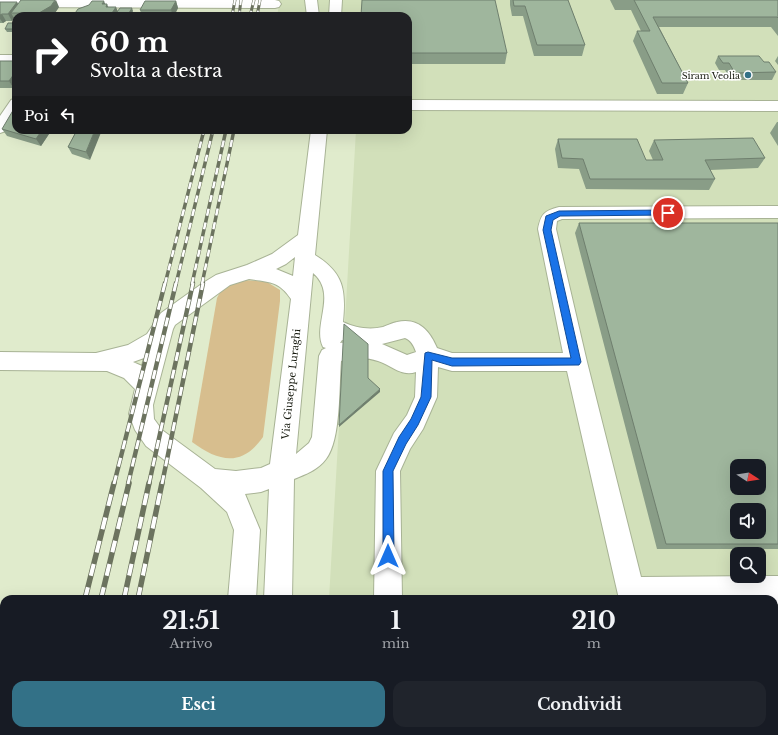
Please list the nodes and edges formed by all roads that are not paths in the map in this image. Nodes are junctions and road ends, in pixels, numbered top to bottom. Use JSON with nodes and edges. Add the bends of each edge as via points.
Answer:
{"nodes":[{"id":1,"x":311,"y":0,"type":"edge"},
{"id":2,"x":336,"y":0,"type":"edge"},
{"id":3,"x":144,"y":2,"type":"edge"},
{"id":4,"x":0,"y":3,"type":"edge"},
{"id":5,"x":81,"y":3,"type":"junction"},
{"id":6,"x":257,"y":6,"type":"edge"},
{"id":7,"x":274,"y":7,"type":"edge"},
{"id":8,"x":75,"y":12,"type":"edge"},
{"id":9,"x":139,"y":12,"type":"edge"},
{"id":10,"x":312,"y":12,"type":"edge"},
{"id":11,"x":335,"y":12,"type":"edge"},
{"id":12,"x":0,"y":59,"type":"edge"},
{"id":13,"x":12,"y":59,"type":"edge"},
{"id":14,"x":412,"y":105,"type":"edge"},
{"id":15,"x":778,"y":106,"type":"edge"},
{"id":16,"x":12,"y":111,"type":"edge"},
{"id":17,"x":0,"y":128,"type":"edge"},
{"id":18,"x":319,"y":134,"type":"edge"},
{"id":19,"x":778,"y":212,"type":"edge"},
{"id":20,"x":306,"y":248,"type":"junction"},
{"id":21,"x":249,"y":272,"type":"junction"},
{"id":22,"x":300,"y":297,"type":"junction"},
{"id":23,"x":332,"y":326,"type":"junction"},
{"id":24,"x":160,"y":334,"type":"junction"},
{"id":25,"x":428,"y":355,"type":"junction"},
{"id":26,"x":330,"y":356,"type":"junction"},
{"id":27,"x":0,"y":361,"type":"edge"},
{"id":28,"x":96,"y":361,"type":"junction"},
{"id":29,"x":576,"y":362,"type":"junction"},
{"id":30,"x":146,"y":389,"type":"junction"},
{"id":31,"x":282,"y":471,"type":"junction"},
{"id":32,"x":210,"y":480,"type":"junction"},
{"id":33,"x":778,"y":590,"type":"edge"},
{"id":34,"x":242,"y":595,"type":"edge"},
{"id":35,"x":278,"y":595,"type":"edge"},
{"id":36,"x":388,"y":595,"type":"edge"},
{"id":37,"x":632,"y":595,"type":"edge"}],
"edges":[{"from":1,"to":10,"type":"street"},
{"from":2,"to":11,"type":"street"},
{"from":3,"to":5,"type":"street"},
{"from":3,"to":6,"type":"street"},
{"from":3,"to":9,"type":"street"},
{"from":4,"to":5,"type":"street"},
{"from":5,"to":8,"type":"street"},
{"from":6,"to":7,"type":"street"},
{"from":12,"to":13,"type":"street"},
{"from":14,"to":15,"type":"street"},
{"from":16,"to":17,"type":"street"},
{"from":18,"to":20,"type":"street","name":"Via Giuseppe Luraghi"},
{"from":19,"to":29,"type":"street","via":[[559,213],[549,218],[547,230]]},
{"from":20,"to":21,"type":"street"},
{"from":20,"to":22,"type":"street","name":"Via Giuseppe Luraghi"},
{"from":20,"to":23,"type":"street","via":[[332,284]]},
{"from":21,"to":22,"type":"street","via":[[273,274],[291,283]]},
{"from":21,"to":24,"type":"street","via":[[223,280],[210,288],[168,319]]},
{"from":22,"to":31,"type":"street","name":"Via Giuseppe Luraghi"},
{"from":23,"to":25,"type":"street","via":[[345,333],[363,336],[379,336],[408,330],[418,334]]},
{"from":23,"to":26,"type":"street"},
{"from":24,"to":28,"type":"street","via":[[141,349]]},
{"from":24,"to":30,"type":"street"},
{"from":25,"to":26,"type":"street","via":[[417,364],[405,365],[388,355],[369,350],[348,349]]},
{"from":25,"to":29,"type":"street","via":[[452,362]]},
{"from":25,"to":36,"type":"street","via":[[426,397],[388,471]]},
{"from":26,"to":31,"type":"street","via":[[324,437],[318,451],[304,463]]},
{"from":27,"to":28,"type":"street"},
{"from":28,"to":30,"type":"street","via":[[108,362],[132,371],[143,381]]},
{"from":29,"to":37,"type":"street"},
{"from":30,"to":32,"type":"street","via":[[141,414],[148,431]]},
{"from":31,"to":32,"type":"street","via":[[261,480],[236,483]]},
{"from":31,"to":35,"type":"street","name":"Via Giuseppe Luraghi"},
{"from":32,"to":34,"type":"street","via":[[237,504],[247,530]]},
{"from":33,"to":37,"type":"street"}]}
